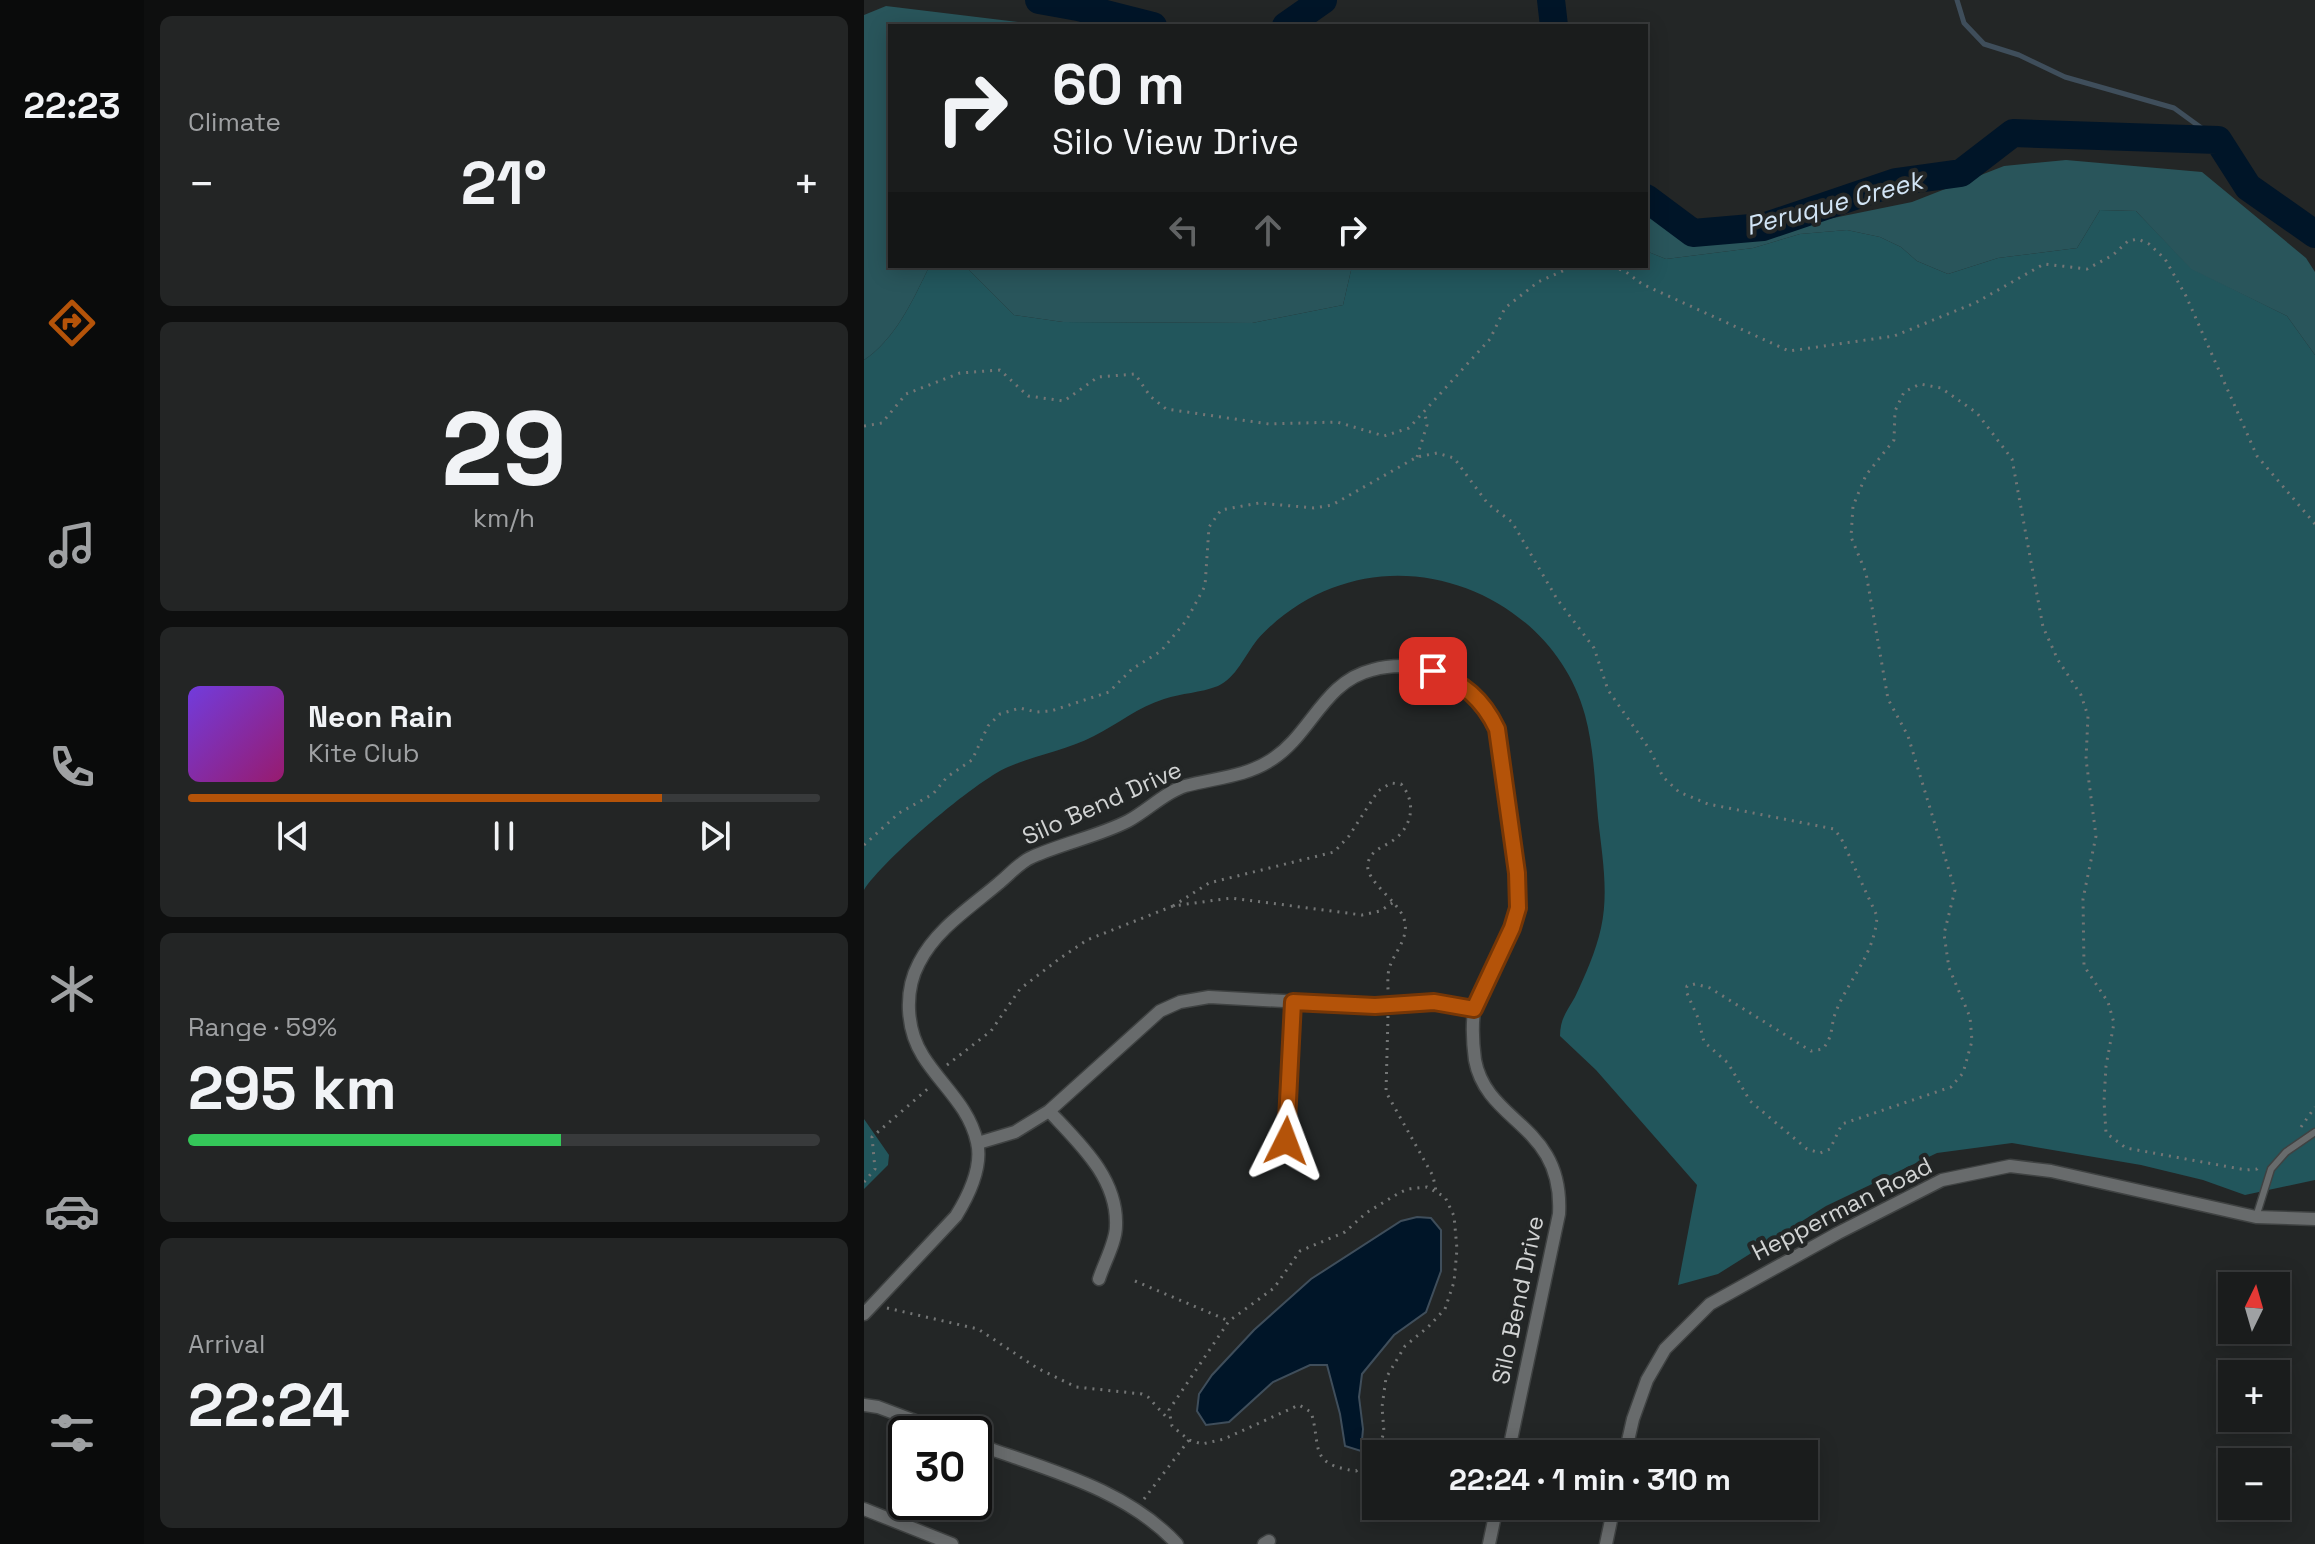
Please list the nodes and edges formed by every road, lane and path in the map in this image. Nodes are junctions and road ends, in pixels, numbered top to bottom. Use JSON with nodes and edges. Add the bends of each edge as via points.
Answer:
{"nodes":[{"id":1,"x":1570,"y":268,"type":"edge"},
{"id":2,"x":1617,"y":268,"type":"edge"},
{"id":3,"x":1424,"y":412,"type":"junction"},
{"id":4,"x":864,"y":426,"type":"edge"},
{"id":5,"x":1417,"y":457,"type":"junction"},
{"id":6,"x":2315,"y":524,"type":"edge"},
{"id":7,"x":864,"y":845,"type":"edge"},
{"id":8,"x":1394,"y":902,"type":"junction"},
{"id":9,"x":1173,"y":906,"type":"junction"},
{"id":10,"x":1387,"y":995,"type":"dead end"},
{"id":11,"x":1293,"y":1002,"type":"junction"},
{"id":12,"x":1474,"y":1009,"type":"junction"},
{"id":13,"x":1387,"y":1016,"type":"dead end"},
{"id":14,"x":944,"y":1068,"type":"dead end"},
{"id":15,"x":934,"y":1084,"type":"dead end"},
{"id":16,"x":2315,"y":1107,"type":"edge"},
{"id":17,"x":1049,"y":1111,"type":"junction"},
{"id":18,"x":2301,"y":1128,"type":"dead end"},
{"id":19,"x":2315,"y":1132,"type":"edge"},
{"id":20,"x":1286,"y":1141,"type":"dead end"},
{"id":21,"x":978,"y":1143,"type":"junction"},
{"id":22,"x":2268,"y":1159,"type":"dead end"},
{"id":23,"x":864,"y":1182,"type":"edge"},
{"id":24,"x":1436,"y":1191,"type":"junction"},
{"id":25,"x":2256,"y":1217,"type":"junction"},
{"id":26,"x":2315,"y":1219,"type":"edge"},
{"id":27,"x":1099,"y":1279,"type":"dead end"},
{"id":28,"x":1135,"y":1281,"type":"dead end"},
{"id":29,"x":883,"y":1306,"type":"dead end"},
{"id":30,"x":864,"y":1314,"type":"edge"},
{"id":31,"x":1229,"y":1321,"type":"junction"},
{"id":32,"x":864,"y":1405,"type":"edge"},
{"id":33,"x":902,"y":1416,"type":"edge"},
{"id":34,"x":1169,"y":1420,"type":"junction"},
{"id":35,"x":1189,"y":1440,"type":"junction"},
{"id":36,"x":1381,"y":1440,"type":"edge"},
{"id":37,"x":1511,"y":1440,"type":"edge"},
{"id":38,"x":1628,"y":1440,"type":"edge"},
{"id":39,"x":992,"y":1450,"type":"edge"},
{"id":40,"x":1362,"y":1466,"type":"edge"},
{"id":41,"x":1144,"y":1499,"type":"dead end"},
{"id":42,"x":864,"y":1509,"type":"edge"},
{"id":43,"x":1494,"y":1520,"type":"edge"},
{"id":44,"x":1611,"y":1520,"type":"edge"},
{"id":45,"x":952,"y":1544,"type":"edge"},
{"id":46,"x":1177,"y":1544,"type":"edge"},
{"id":47,"x":1489,"y":1544,"type":"edge"},
{"id":48,"x":1606,"y":1544,"type":"edge"}],
"edges":[{"from":1,"to":3,"type":"path","via":[[1538,282],[1505,308],[1490,339]]},
{"from":2,"to":6,"type":"path","via":[[1789,351],[1894,336],[1975,303],[2044,264],[2087,269],[2138,239],[2165,259],[2186,296],[2257,456]]},
{"from":3,"to":4,"type":"path","via":[[1409,428],[1384,436],[1337,422],[1238,422],[1166,409],[1135,374],[1098,377],[1064,401],[1028,396],[1000,370],[960,373],[906,394],[882,423]]},
{"from":3,"to":5,"type":"path","via":[[1427,425]]},
{"from":5,"to":7,"type":"path","via":[[1332,505],[1259,503],[1221,510],[1209,527],[1205,586],[1161,651],[1109,692],[1051,711],[1020,708],[1000,714],[988,726],[972,760]]},
{"from":5,"to":22,"type":"path","via":[[1437,453],[1454,458],[1488,504],[1512,522],[1557,599],[1594,648],[1608,690],[1663,777],[1679,792],[1708,804],[1834,829],[1841,838],[1877,916],[1876,930],[1834,1016],[1833,1037],[1823,1049],[1811,1051],[1710,988],[1695,984],[1686,991],[1704,1042],[1728,1063],[1750,1101],[1807,1149],[1820,1153],[1830,1149],[1842,1124],[1951,1087],[1963,1073],[1972,1041],[1970,1017],[1949,968],[1944,934],[1955,890],[1908,736],[1888,699],[1866,573],[1851,537],[1853,506],[1866,475],[1894,440],[1895,411],[1904,392],[1920,384],[1941,388],[1977,413],[2012,459],[2043,627],[2088,716],[2086,759],[2096,836],[2083,899],[2084,966],[2108,1002],[2114,1023],[2106,1066],[2106,1133],[2126,1148],[2246,1170],[2257,1169]]},
{"from":8,"to":9,"type":"path","via":[[1362,915],[1231,898]]},
{"from":8,"to":9,"type":"path","via":[[1367,870],[1374,852],[1398,837],[1411,812],[1409,794],[1401,784],[1391,783],[1374,796],[1334,852],[1209,883]]},
{"from":8,"to":10,"type":"path","via":[[1405,926],[1389,967]]},
{"from":9,"to":14,"type":"path","via":[[1087,940],[1059,959],[1020,989],[991,1031]]},
{"from":11,"to":12,"type":"street","via":[[1434,1002]]},
{"from":11,"to":17,"type":"street","via":[[1209,997],[1180,1002],[1160,1011]]},
{"from":11,"to":20,"type":"street"},
{"from":12,"to":21,"type":"street","name":"Silo Bend Drive","via":[[1518,908],[1497,729],[1488,710],[1452,678],[1413,667],[1373,669],[1333,690],[1299,736],[1271,761],[1248,772],[1182,787],[1127,822],[1028,859],[937,936],[909,989],[910,1020],[922,1054],[962,1105]]},
{"from":12,"to":37,"type":"street","name":"Silo Bend Drive","via":[[1475,1061],[1482,1079],[1549,1157],[1560,1194]]},
{"from":13,"to":24,"type":"path","via":[[1386,1092],[1433,1176]]},
{"from":15,"to":23,"type":"path","via":[[872,1137],[875,1169]]},
{"from":16,"to":18,"type":"path"},
{"from":17,"to":21,"type":"street","via":[[1015,1132]]},
{"from":17,"to":27,"type":"street","via":[[1096,1162],[1112,1194],[1116,1227]]},
{"from":19,"to":25,"type":"lane","via":[[2271,1169]]},
{"from":21,"to":30,"type":"street","name":"Silo Bend Drive","via":[[975,1177],[956,1216]]},
{"from":24,"to":31,"type":"path","via":[[1419,1187],[1399,1193],[1345,1232],[1306,1247],[1274,1288]]},
{"from":24,"to":36,"type":"path","via":[[1454,1216],[1454,1282],[1445,1309],[1405,1346],[1386,1378]]},
{"from":25,"to":26,"type":"street","name":"Hepperman Road"},
{"from":25,"to":38,"type":"street","name":"Hepperman Road","via":[[2010,1166],[1942,1180],[1710,1304],[1665,1349],[1647,1380]]},
{"from":28,"to":31,"type":"path"},
{"from":29,"to":34,"type":"path","via":[[978,1329],[1076,1387],[1142,1394]]},
{"from":31,"to":34,"type":"path","via":[[1171,1405]]},
{"from":32,"to":33,"type":"street"},
{"from":34,"to":35,"type":"path"},
{"from":35,"to":40,"type":"path","via":[[1216,1442],[1299,1405],[1311,1412],[1317,1451],[1324,1459],[1356,1471]]},
{"from":35,"to":41,"type":"path"},
{"from":39,"to":46,"type":"street","via":[[1114,1496]]},
{"from":42,"to":45,"type":"street"},
{"from":43,"to":47,"type":"street"},
{"from":44,"to":48,"type":"street"}]}
